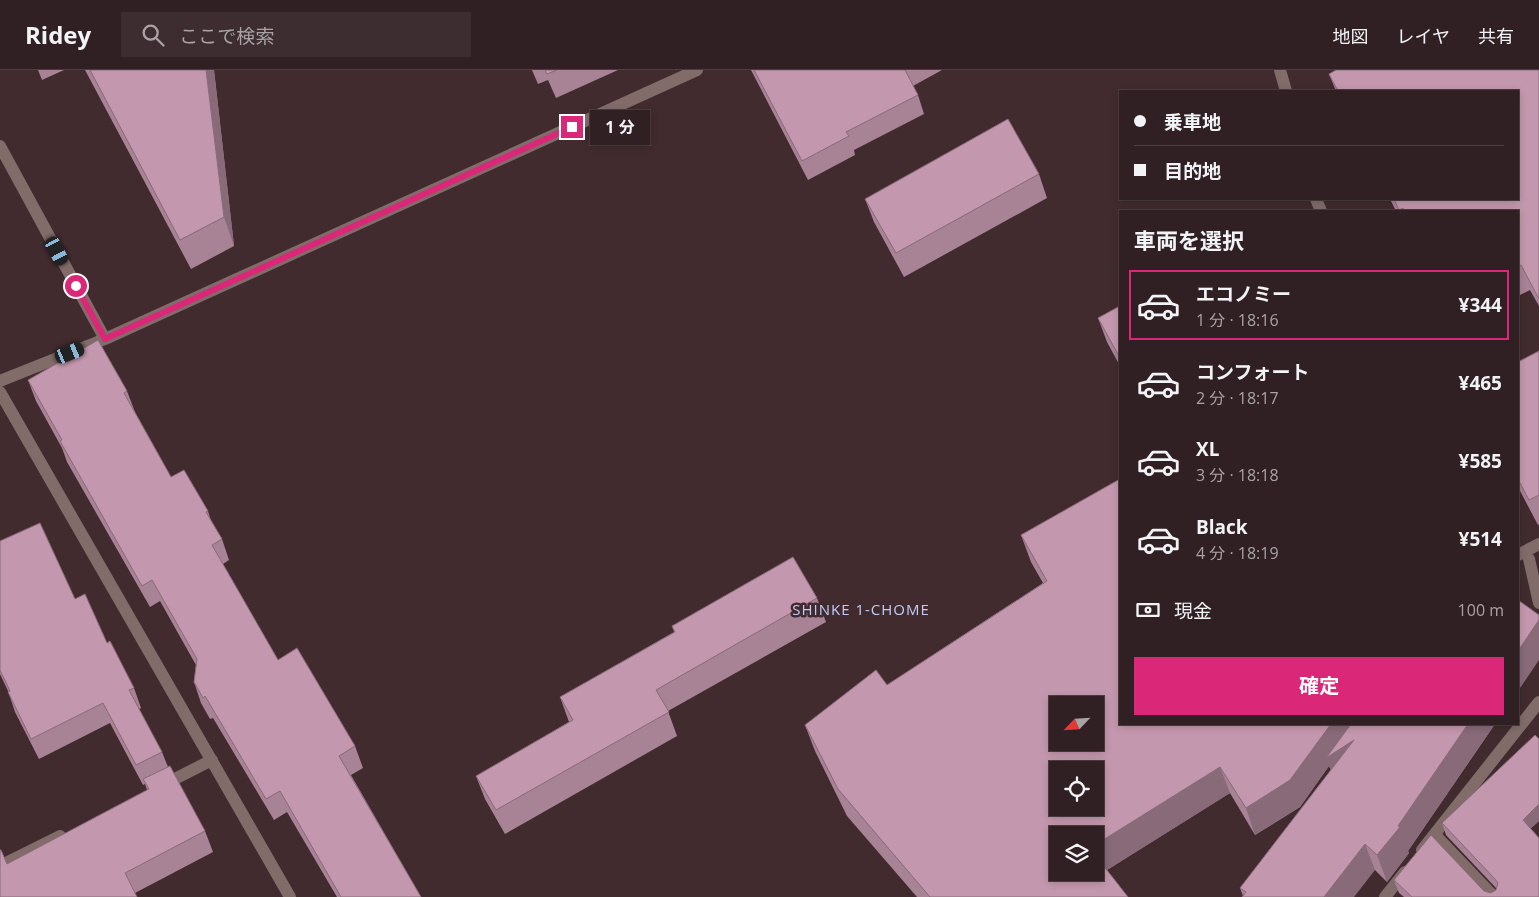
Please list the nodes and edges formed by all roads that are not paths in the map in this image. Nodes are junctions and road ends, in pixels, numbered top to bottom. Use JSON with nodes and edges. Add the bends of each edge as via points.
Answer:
{"nodes":[{"id":1,"x":697,"y":70,"type":"edge"},
{"id":2,"x":1280,"y":70,"type":"edge"},
{"id":3,"x":1286,"y":90,"type":"edge"},
{"id":4,"x":0,"y":146,"type":"edge"},
{"id":5,"x":105,"y":339,"type":"junction"},
{"id":6,"x":0,"y":381,"type":"edge"},
{"id":7,"x":0,"y":392,"type":"edge"},
{"id":8,"x":1539,"y":544,"type":"edge"},
{"id":9,"x":1526,"y":558,"type":"edge"},
{"id":10,"x":1539,"y":603,"type":"edge"},
{"id":11,"x":1539,"y":702,"type":"edge"},
{"id":12,"x":212,"y":760,"type":"junction"},
{"id":13,"x":150,"y":791,"type":"edge"},
{"id":14,"x":71,"y":831,"type":"edge"},
{"id":15,"x":1435,"y":835,"type":"junction"},
{"id":16,"x":0,"y":866,"type":"edge"},
{"id":17,"x":290,"y":897,"type":"edge"},
{"id":18,"x":1385,"y":897,"type":"edge"},
{"id":19,"x":1494,"y":897,"type":"edge"}],
"edges":[{"from":1,"to":5,"type":"street"},
{"from":2,"to":3,"type":"street"},
{"from":4,"to":5,"type":"street"},
{"from":5,"to":6,"type":"street"},
{"from":7,"to":12,"type":"street"},
{"from":8,"to":9,"type":"street"},
{"from":9,"to":10,"type":"street"},
{"from":11,"to":15,"type":"street"},
{"from":12,"to":13,"type":"street"},
{"from":12,"to":17,"type":"street"},
{"from":14,"to":16,"type":"street"},
{"from":15,"to":18,"type":"street"},
{"from":15,"to":19,"type":"street"}]}
